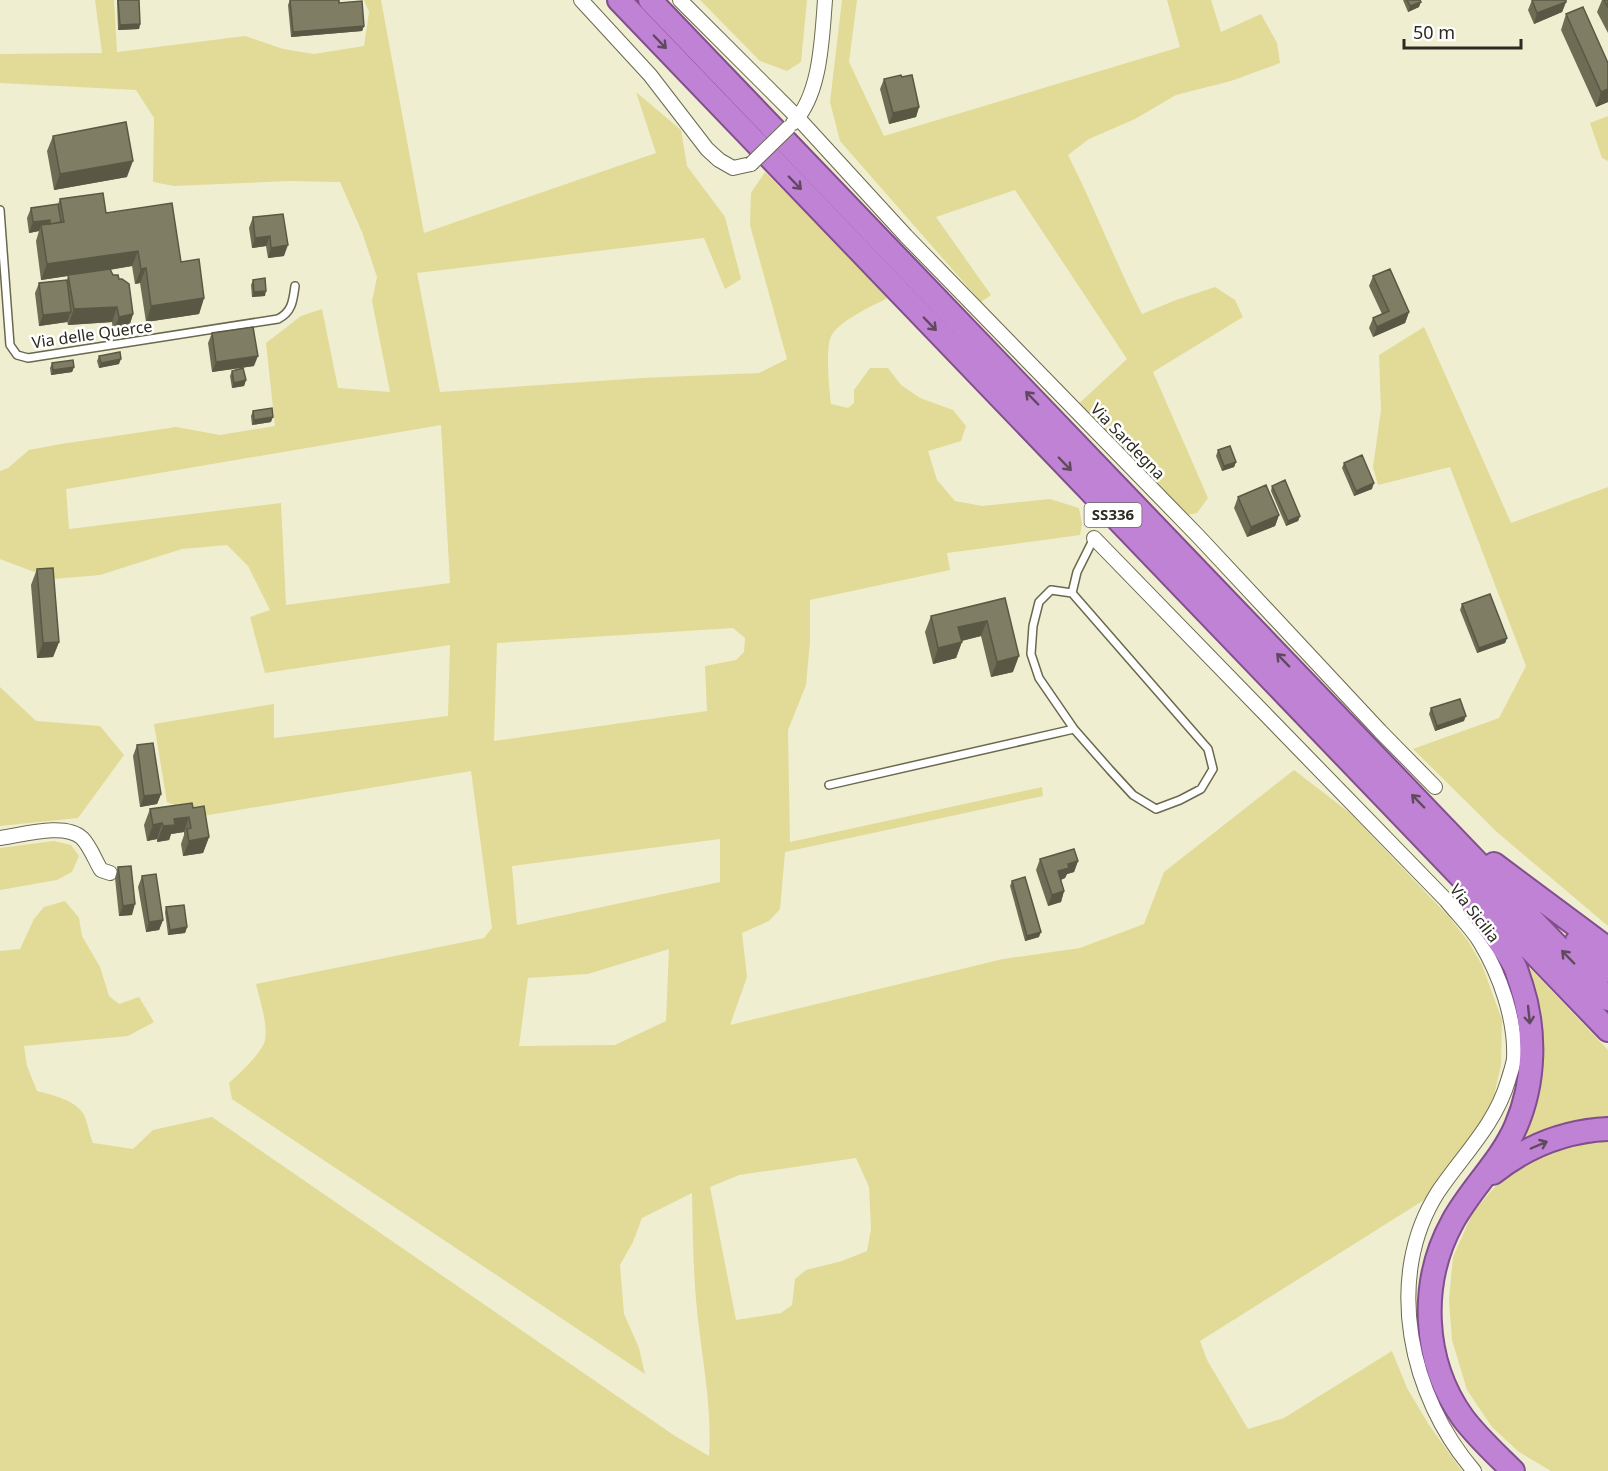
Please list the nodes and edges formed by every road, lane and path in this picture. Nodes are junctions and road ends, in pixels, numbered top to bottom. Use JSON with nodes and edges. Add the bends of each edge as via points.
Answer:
{"nodes":[{"id":1,"x":581,"y":0,"type":"edge"},
{"id":2,"x":619,"y":0,"type":"edge"},
{"id":3,"x":650,"y":0,"type":"edge"},
{"id":4,"x":680,"y":0,"type":"edge"},
{"id":5,"x":825,"y":0,"type":"edge"},
{"id":6,"x":793,"y":123,"type":"junction"},
{"id":7,"x":0,"y":210,"type":"edge"},
{"id":8,"x":295,"y":286,"type":"dead end"},
{"id":9,"x":1094,"y":538,"type":"joint"},
{"id":10,"x":1072,"y":593,"type":"junction"},
{"id":11,"x":1074,"y":729,"type":"junction"},
{"id":12,"x":829,"y":785,"type":"dead end"},
{"id":13,"x":1435,"y":787,"type":"dead end"},
{"id":14,"x":1442,"y":825,"type":"junction"},
{"id":15,"x":0,"y":838,"type":"edge"},
{"id":16,"x":1425,"y":840,"type":"junction"},
{"id":17,"x":111,"y":873,"type":"dead end"},
{"id":18,"x":1509,"y":875,"type":"junction"},
{"id":19,"x":1608,"y":950,"type":"edge"},
{"id":20,"x":1608,"y":971,"type":"edge"},
{"id":21,"x":1608,"y":999,"type":"edge"},
{"id":22,"x":1608,"y":1030,"type":"edge"},
{"id":23,"x":1608,"y":1129,"type":"edge"},
{"id":24,"x":1475,"y":1191,"type":"junction"},
{"id":25,"x":1474,"y":1471,"type":"edge"},
{"id":26,"x":1514,"y":1471,"type":"edge"}],
"edges":[{"from":1,"to":6,"type":"street","bridge":true,"via":[[650,75],[719,160],[734,168],[751,164]]},
{"from":2,"to":16,"type":"highway","number":"SS336","one_way":true},
{"from":14,"to":3,"type":"highway","number":"SS336","one_way":true},
{"from":4,"to":6,"type":"street","name":"Via Sardegna"},
{"from":5,"to":6,"type":"street","via":[[820,61],[808,97]]},
{"from":6,"to":13,"type":"street","name":"Via Sardegna","via":[[1199,537]]},
{"from":7,"to":8,"type":"lane","name":"Via delle Querce","via":[[10,345],[17,355],[28,358],[278,319],[292,305]]},
{"from":9,"to":10,"type":"lane","via":[[1077,572]]},
{"from":9,"to":25,"type":"street","name":"Via Sicilia","via":[[1446,900],[1480,941],[1499,979],[1510,1016],[1514,1060],[1504,1095],[1486,1129],[1439,1192],[1422,1222],[1408,1301],[1411,1339],[1423,1381],[1445,1430]]},
{"from":10,"to":11,"type":"lane","via":[[1051,590],[1039,602],[1031,654],[1040,678]]},
{"from":10,"to":11,"type":"lane","via":[[1208,749],[1213,769],[1201,789],[1156,809],[1133,795]]},
{"from":11,"to":12,"type":"lane"},
{"from":14,"to":18,"type":"highway"},
{"from":21,"to":14,"type":"highway","number":"SS336","one_way":true},
{"from":15,"to":17,"type":"street","via":[[73,831],[84,839],[101,870]]},
{"from":16,"to":22,"type":"highway","number":"SS336"},
{"from":16,"to":24,"type":"highway","one_way":true,"via":[[1514,964],[1528,1007],[1532,1051],[1527,1093],[1516,1128]]},
{"from":18,"to":19,"type":"highway"},
{"from":18,"to":20,"type":"highway"},
{"from":24,"to":23,"type":"highway","one_way":true,"via":[[1508,1161],[1538,1144],[1572,1133]]},
{"from":24,"to":26,"type":"highway","via":[[1454,1220],[1439,1253],[1430,1296],[1432,1343],[1439,1372],[1463,1418]]}]}
